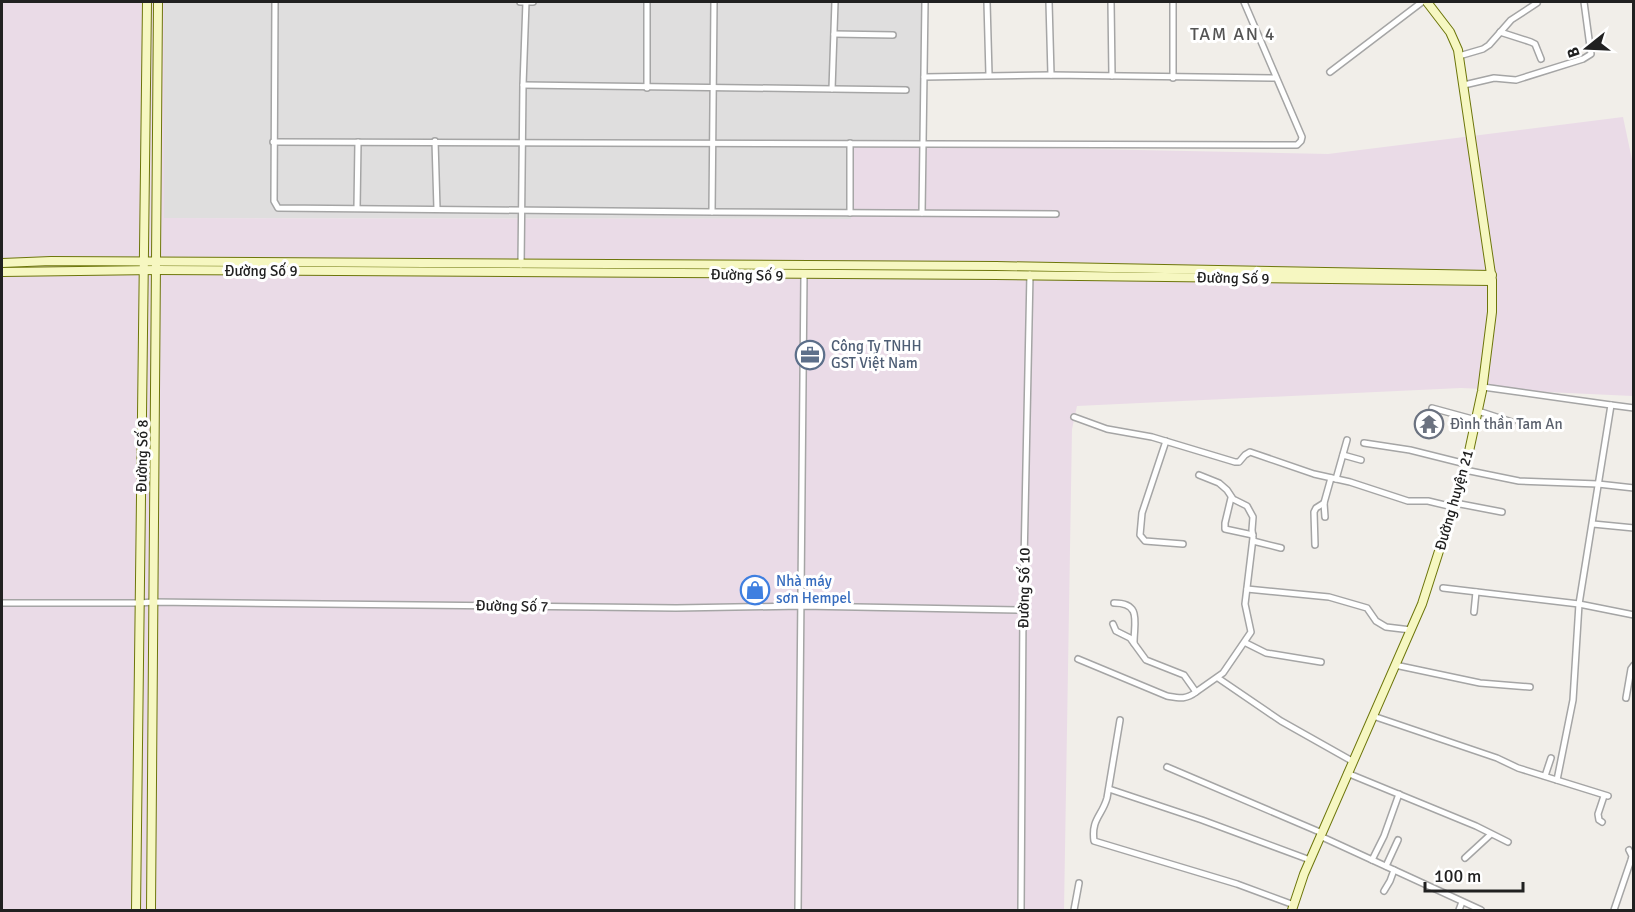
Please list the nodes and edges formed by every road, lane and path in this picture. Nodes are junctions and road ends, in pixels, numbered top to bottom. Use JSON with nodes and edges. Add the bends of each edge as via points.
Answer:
{"nodes":[{"id":1,"x":147,"y":2,"type":"edge"},
{"id":2,"x":158,"y":2,"type":"edge"},
{"id":3,"x":275,"y":2,"type":"edge"},
{"id":4,"x":523,"y":2,"type":"edge"},
{"id":5,"x":534,"y":2,"type":"edge"},
{"id":6,"x":647,"y":2,"type":"edge"},
{"id":7,"x":714,"y":2,"type":"edge"},
{"id":8,"x":835,"y":2,"type":"edge"},
{"id":9,"x":925,"y":2,"type":"edge"},
{"id":10,"x":987,"y":2,"type":"edge"},
{"id":11,"x":1049,"y":2,"type":"edge"},
{"id":12,"x":1111,"y":2,"type":"edge"},
{"id":13,"x":1173,"y":2,"type":"edge"},
{"id":14,"x":1422,"y":2,"type":"edge"},
{"id":15,"x":1427,"y":2,"type":"edge"},
{"id":16,"x":1584,"y":2,"type":"edge"},
{"id":17,"x":1247,"y":3,"type":"edge"},
{"id":18,"x":1537,"y":3,"type":"dead end"},
{"id":19,"x":1500,"y":32,"type":"junction"},
{"id":20,"x":834,"y":34,"type":"junction"},
{"id":21,"x":893,"y":35,"type":"dead end"},
{"id":22,"x":1459,"y":57,"type":"junction"},
{"id":23,"x":1540,"y":59,"type":"dead end"},
{"id":24,"x":1330,"y":72,"type":"dead end"},
{"id":25,"x":989,"y":75,"type":"junction"},
{"id":26,"x":1051,"y":75,"type":"junction"},
{"id":27,"x":1112,"y":76,"type":"junction"},
{"id":28,"x":924,"y":77,"type":"junction"},
{"id":29,"x":1173,"y":78,"type":"junction"},
{"id":30,"x":1276,"y":78,"type":"junction"},
{"id":31,"x":523,"y":85,"type":"junction"},
{"id":32,"x":1464,"y":85,"type":"junction"},
{"id":33,"x":647,"y":88,"type":"junction"},
{"id":34,"x":714,"y":88,"type":"junction"},
{"id":35,"x":832,"y":89,"type":"junction"},
{"id":36,"x":906,"y":90,"type":"dead end"},
{"id":37,"x":273,"y":141,"type":"junction"},
{"id":38,"x":435,"y":141,"type":"junction"},
{"id":39,"x":358,"y":142,"type":"junction"},
{"id":40,"x":522,"y":143,"type":"junction"},
{"id":41,"x":713,"y":143,"type":"junction"},
{"id":42,"x":849,"y":143,"type":"junction"},
{"id":43,"x":923,"y":145,"type":"junction"},
{"id":44,"x":357,"y":208,"type":"junction"},
{"id":45,"x":437,"y":209,"type":"junction"},
{"id":46,"x":521,"y":210,"type":"junction"},
{"id":47,"x":712,"y":212,"type":"junction"},
{"id":48,"x":850,"y":213,"type":"junction"},
{"id":49,"x":922,"y":213,"type":"junction"},
{"id":50,"x":1056,"y":214,"type":"dead end"},
{"id":51,"x":2,"y":262,"type":"edge"},
{"id":52,"x":521,"y":263,"type":"junction"},
{"id":53,"x":156,"y":266,"type":"junction"},
{"id":54,"x":1030,"y":266,"type":"junction"},
{"id":55,"x":144,"y":267,"type":"junction"},
{"id":56,"x":2,"y":272,"type":"edge"},
{"id":57,"x":520,"y":273,"type":"junction"},
{"id":58,"x":804,"y":275,"type":"junction"},
{"id":59,"x":1030,"y":276,"type":"junction"},
{"id":60,"x":1492,"y":278,"type":"junction"},
{"id":61,"x":1483,"y":387,"type":"junction"},
{"id":62,"x":1611,"y":405,"type":"junction"},
{"id":63,"x":1432,"y":408,"type":"dead end"},
{"id":64,"x":1634,"y":408,"type":"edge"},
{"id":65,"x":1477,"y":415,"type":"junction"},
{"id":66,"x":1074,"y":417,"type":"dead end"},
{"id":67,"x":1512,"y":422,"type":"dead end"},
{"id":68,"x":1347,"y":440,"type":"dead end"},
{"id":69,"x":1166,"y":441,"type":"junction"},
{"id":70,"x":1365,"y":443,"type":"dead end"},
{"id":71,"x":1343,"y":455,"type":"junction"},
{"id":72,"x":1361,"y":460,"type":"dead end"},
{"id":73,"x":1465,"y":467,"type":"junction"},
{"id":74,"x":1199,"y":475,"type":"dead end"},
{"id":75,"x":1334,"y":479,"type":"junction"},
{"id":76,"x":1598,"y":484,"type":"junction"},
{"id":77,"x":1634,"y":488,"type":"edge"},
{"id":78,"x":1231,"y":498,"type":"junction"},
{"id":79,"x":1324,"y":503,"type":"junction"},
{"id":80,"x":1454,"y":505,"type":"junction"},
{"id":81,"x":1502,"y":512,"type":"dead end"},
{"id":82,"x":1325,"y":517,"type":"dead end"},
{"id":83,"x":1593,"y":524,"type":"junction"},
{"id":84,"x":1634,"y":528,"type":"edge"},
{"id":85,"x":1253,"y":538,"type":"junction"},
{"id":86,"x":1183,"y":544,"type":"dead end"},
{"id":87,"x":1315,"y":545,"type":"dead end"},
{"id":88,"x":1281,"y":548,"type":"dead end"},
{"id":89,"x":1443,"y":588,"type":"dead end"},
{"id":90,"x":1247,"y":590,"type":"junction"},
{"id":91,"x":1476,"y":592,"type":"junction"},
{"id":92,"x":153,"y":602,"type":"junction"},
{"id":93,"x":2,"y":603,"type":"edge"},
{"id":94,"x":140,"y":603,"type":"junction"},
{"id":95,"x":1114,"y":603,"type":"dead end"},
{"id":96,"x":1579,"y":604,"type":"junction"},
{"id":97,"x":802,"y":606,"type":"junction"},
{"id":98,"x":1023,"y":610,"type":"junction"},
{"id":99,"x":1474,"y":612,"type":"dead end"},
{"id":100,"x":1634,"y":615,"type":"edge"},
{"id":101,"x":1113,"y":624,"type":"dead end"},
{"id":102,"x":1411,"y":630,"type":"junction"},
{"id":103,"x":1134,"y":643,"type":"junction"},
{"id":104,"x":1246,"y":643,"type":"junction"},
{"id":105,"x":1078,"y":659,"type":"dead end"},
{"id":106,"x":1321,"y":662,"type":"dead end"},
{"id":107,"x":1395,"y":665,"type":"junction"},
{"id":108,"x":1634,"y":665,"type":"edge"},
{"id":109,"x":1218,"y":678,"type":"junction"},
{"id":110,"x":1530,"y":687,"type":"dead end"},
{"id":111,"x":1196,"y":692,"type":"junction"},
{"id":112,"x":1626,"y":698,"type":"dead end"},
{"id":113,"x":1373,"y":716,"type":"junction"},
{"id":114,"x":1120,"y":720,"type":"dead end"},
{"id":115,"x":1551,"y":758,"type":"dead end"},
{"id":116,"x":1352,"y":761,"type":"junction"},
{"id":117,"x":1167,"y":767,"type":"dead end"},
{"id":118,"x":1347,"y":773,"type":"junction"},
{"id":119,"x":1545,"y":776,"type":"junction"},
{"id":120,"x":1557,"y":780,"type":"junction"},
{"id":121,"x":1109,"y":789,"type":"junction"},
{"id":122,"x":1399,"y":794,"type":"junction"},
{"id":123,"x":1602,"y":822,"type":"dead end"},
{"id":124,"x":1321,"y":835,"type":"junction"},
{"id":125,"x":1490,"y":835,"type":"junction"},
{"id":126,"x":1398,"y":840,"type":"dead end"},
{"id":127,"x":1508,"y":842,"type":"dead end"},
{"id":128,"x":1632,"y":854,"type":"edge"},
{"id":129,"x":1465,"y":858,"type":"dead end"},
{"id":130,"x":1310,"y":860,"type":"junction"},
{"id":131,"x":1372,"y":860,"type":"junction"},
{"id":132,"x":1386,"y":866,"type":"junction"},
{"id":133,"x":1394,"y":870,"type":"junction"},
{"id":134,"x":1624,"y":880,"type":"junction"},
{"id":135,"x":1079,"y":883,"type":"dead end"},
{"id":136,"x":1634,"y":883,"type":"edge"},
{"id":137,"x":1384,"y":891,"type":"dead end"},
{"id":138,"x":1462,"y":902,"type":"junction"},
{"id":139,"x":1294,"y":909,"type":"edge"},
{"id":140,"x":136,"y":910,"type":"edge"},
{"id":141,"x":151,"y":910,"type":"edge"},
{"id":142,"x":798,"y":910,"type":"edge"},
{"id":143,"x":1021,"y":910,"type":"edge"},
{"id":144,"x":1074,"y":910,"type":"edge"},
{"id":145,"x":1459,"y":910,"type":"edge"},
{"id":146,"x":1481,"y":910,"type":"edge"},
{"id":147,"x":1614,"y":910,"type":"edge"}],
"edges":[{"from":1,"to":55,"type":"street","name":"Đường Số 8"},
{"from":2,"to":53,"type":"street","name":"Đường Số 8"},
{"from":3,"to":37,"type":"street"},
{"from":4,"to":5,"type":"street"},
{"from":4,"to":31,"type":"street"},
{"from":6,"to":33,"type":"street"},
{"from":7,"to":34,"type":"street"},
{"from":8,"to":20,"type":"street"},
{"from":9,"to":28,"type":"street"},
{"from":10,"to":25,"type":"street"},
{"from":11,"to":26,"type":"street"},
{"from":12,"to":27,"type":"street"},
{"from":13,"to":29,"type":"street"},
{"from":14,"to":24,"type":"street"},
{"from":15,"to":22,"type":"street","name":"Đường huyện 21","via":[[1450,32]]},
{"from":16,"to":32,"type":"street","via":[[1591,54],[1516,80],[1494,78]]},
{"from":17,"to":30,"type":"street"},
{"from":18,"to":19,"type":"street"},
{"from":19,"to":22,"type":"street","via":[[1483,49]]},
{"from":19,"to":23,"type":"street","via":[[1535,44]]},
{"from":20,"to":21,"type":"street"},
{"from":20,"to":35,"type":"street"},
{"from":22,"to":32,"type":"street","name":"Đường huyện 21"},
{"from":25,"to":26,"type":"street"},
{"from":25,"to":28,"type":"street"},
{"from":26,"to":27,"type":"street"},
{"from":27,"to":29,"type":"street"},
{"from":28,"to":43,"type":"street"},
{"from":29,"to":30,"type":"street"},
{"from":30,"to":43,"type":"street","via":[[1302,137],[1297,146]]},
{"from":31,"to":33,"type":"street"},
{"from":31,"to":40,"type":"street"},
{"from":32,"to":60,"type":"street","name":"Đường huyện 21"},
{"from":33,"to":34,"type":"street"},
{"from":34,"to":35,"type":"street"},
{"from":34,"to":41,"type":"street"},
{"from":35,"to":36,"type":"street"},
{"from":37,"to":39,"type":"street"},
{"from":37,"to":44,"type":"street","via":[[278,208]]},
{"from":38,"to":39,"type":"street"},
{"from":38,"to":40,"type":"street"},
{"from":38,"to":45,"type":"street"},
{"from":39,"to":44,"type":"street"},
{"from":40,"to":41,"type":"street"},
{"from":40,"to":46,"type":"street"},
{"from":41,"to":42,"type":"street"},
{"from":41,"to":47,"type":"street"},
{"from":42,"to":43,"type":"street"},
{"from":42,"to":48,"type":"street"},
{"from":43,"to":49,"type":"street"},
{"from":44,"to":45,"type":"street"},
{"from":45,"to":46,"type":"street"},
{"from":46,"to":47,"type":"street"},
{"from":46,"to":52,"type":"street"},
{"from":47,"to":48,"type":"street"},
{"from":48,"to":49,"type":"street"},
{"from":49,"to":50,"type":"street"},
{"from":51,"to":55,"type":"street","name":"Đường Số 9"},
{"from":52,"to":53,"type":"street","name":"Đường Số 9"},
{"from":52,"to":54,"type":"street","name":"Đường Số 9"},
{"from":52,"to":57,"type":"street"},
{"from":53,"to":55,"type":"street","name":"Đường Số 9"},
{"from":53,"to":57,"type":"street","name":"Đường Số 9"},
{"from":53,"to":92,"type":"street","name":"Đường Số 8"},
{"from":54,"to":59,"type":"street","name":"Đường Số 10"},
{"from":54,"to":60,"type":"street","name":"Đường Số 9"},
{"from":55,"to":56,"type":"street","name":"Đường Số 9"},
{"from":55,"to":94,"type":"street","name":"Đường Số 8"},
{"from":57,"to":58,"type":"street","name":"Đường Số 9"},
{"from":58,"to":59,"type":"street","name":"Đường Số 9"},
{"from":58,"to":97,"type":"street"},
{"from":59,"to":60,"type":"street","name":"Đường Số 9"},
{"from":59,"to":98,"type":"street","name":"Đường Số 10"},
{"from":60,"to":61,"type":"street","name":"Đường huyện 21"},
{"from":61,"to":62,"type":"street"},
{"from":61,"to":65,"type":"street","name":"Đường huyện 21"},
{"from":62,"to":64,"type":"street"},
{"from":62,"to":76,"type":"street"},
{"from":63,"to":65,"type":"street"},
{"from":65,"to":67,"type":"street"},
{"from":65,"to":73,"type":"street","name":"Đường huyện 21"},
{"from":66,"to":69,"type":"street","via":[[1107,429]]},
{"from":68,"to":71,"type":"street"},
{"from":69,"to":75,"type":"street","via":[[1235,462],[1250,452]]},
{"from":69,"to":86,"type":"street","via":[[1142,513],[1140,535],[1145,541]]},
{"from":70,"to":73,"type":"street","via":[[1410,450]]},
{"from":71,"to":72,"type":"street"},
{"from":71,"to":75,"type":"street"},
{"from":73,"to":76,"type":"street","via":[[1519,481]]},
{"from":73,"to":80,"type":"street","name":"Đường huyện 21"},
{"from":74,"to":78,"type":"street","via":[[1219,483]]},
{"from":75,"to":79,"type":"street"},
{"from":75,"to":80,"type":"street","via":[[1408,501]]},
{"from":76,"to":77,"type":"street"},
{"from":76,"to":83,"type":"street"},
{"from":78,"to":85,"type":"street","via":[[1247,506],[1254,517]]},
{"from":78,"to":85,"type":"street","via":[[1226,530]]},
{"from":79,"to":82,"type":"street"},
{"from":79,"to":87,"type":"street","via":[[1314,512]]},
{"from":80,"to":81,"type":"street"},
{"from":80,"to":102,"type":"street","name":"Đường huyện 21"},
{"from":83,"to":84,"type":"street"},
{"from":83,"to":96,"type":"street"},
{"from":85,"to":88,"type":"street"},
{"from":85,"to":90,"type":"street"},
{"from":89,"to":91,"type":"street"},
{"from":90,"to":102,"type":"street","via":[[1329,597],[1367,608],[1386,627]]},
{"from":90,"to":104,"type":"street","via":[[1245,609],[1252,627]]},
{"from":91,"to":96,"type":"street"},
{"from":91,"to":99,"type":"street"},
{"from":92,"to":94,"type":"street","name":"Đường Số 7"},
{"from":92,"to":97,"type":"street","name":"Đường Số 7"},
{"from":92,"to":141,"type":"street","name":"Đường Số 8"},
{"from":93,"to":94,"type":"street","name":"Đường Số 7"},
{"from":94,"to":140,"type":"street","name":"Đường Số 8"},
{"from":95,"to":103,"type":"street","via":[[1133,608]]},
{"from":96,"to":100,"type":"street"},
{"from":96,"to":120,"type":"street","via":[[1573,700]]},
{"from":97,"to":98,"type":"street","name":"Đường Số 7"},
{"from":97,"to":142,"type":"street"},
{"from":98,"to":143,"type":"street","name":"Đường Số 10"},
{"from":101,"to":103,"type":"street","via":[[1116,631]]},
{"from":102,"to":107,"type":"street","name":"Đường huyện 21"},
{"from":103,"to":111,"type":"street","via":[[1146,660],[1188,678]]},
{"from":104,"to":106,"type":"street","via":[[1266,653]]},
{"from":104,"to":109,"type":"street"},
{"from":105,"to":111,"type":"street","via":[[1167,696],[1181,699]]},
{"from":107,"to":110,"type":"street","via":[[1480,683]]},
{"from":107,"to":113,"type":"street","name":"Đường huyện 21"},
{"from":108,"to":112,"type":"street"},
{"from":109,"to":111,"type":"street"},
{"from":109,"to":116,"type":"street","via":[[1281,721]]},
{"from":113,"to":116,"type":"street","name":"Đường huyện 21"},
{"from":113,"to":119,"type":"street"},
{"from":114,"to":121,"type":"street"},
{"from":115,"to":119,"type":"street"},
{"from":116,"to":118,"type":"street","name":"Đường huyện 21"},
{"from":117,"to":124,"type":"street"},
{"from":118,"to":122,"type":"street"},
{"from":118,"to":124,"type":"street","name":"Đường huyện 21"},
{"from":119,"to":120,"type":"street"},
{"from":120,"to":123,"type":"street","via":[[1606,796],[1598,814]]},
{"from":121,"to":130,"type":"street"},
{"from":121,"to":139,"type":"street","via":[[1105,807],[1095,819],[1096,843],[1236,884]]},
{"from":122,"to":125,"type":"street"},
{"from":122,"to":131,"type":"street"},
{"from":124,"to":130,"type":"street","name":"Đường huyện 21"},
{"from":124,"to":131,"type":"street"},
{"from":125,"to":127,"type":"street"},
{"from":125,"to":129,"type":"street"},
{"from":126,"to":132,"type":"street"},
{"from":128,"to":134,"type":"street"},
{"from":130,"to":139,"type":"street","name":"Đường huyện 21"},
{"from":131,"to":132,"type":"street"},
{"from":132,"to":133,"type":"street"},
{"from":133,"to":137,"type":"street"},
{"from":133,"to":138,"type":"street"},
{"from":134,"to":136,"type":"street"},
{"from":134,"to":147,"type":"street"},
{"from":135,"to":144,"type":"street"},
{"from":138,"to":145,"type":"street"},
{"from":138,"to":146,"type":"street"}]}
